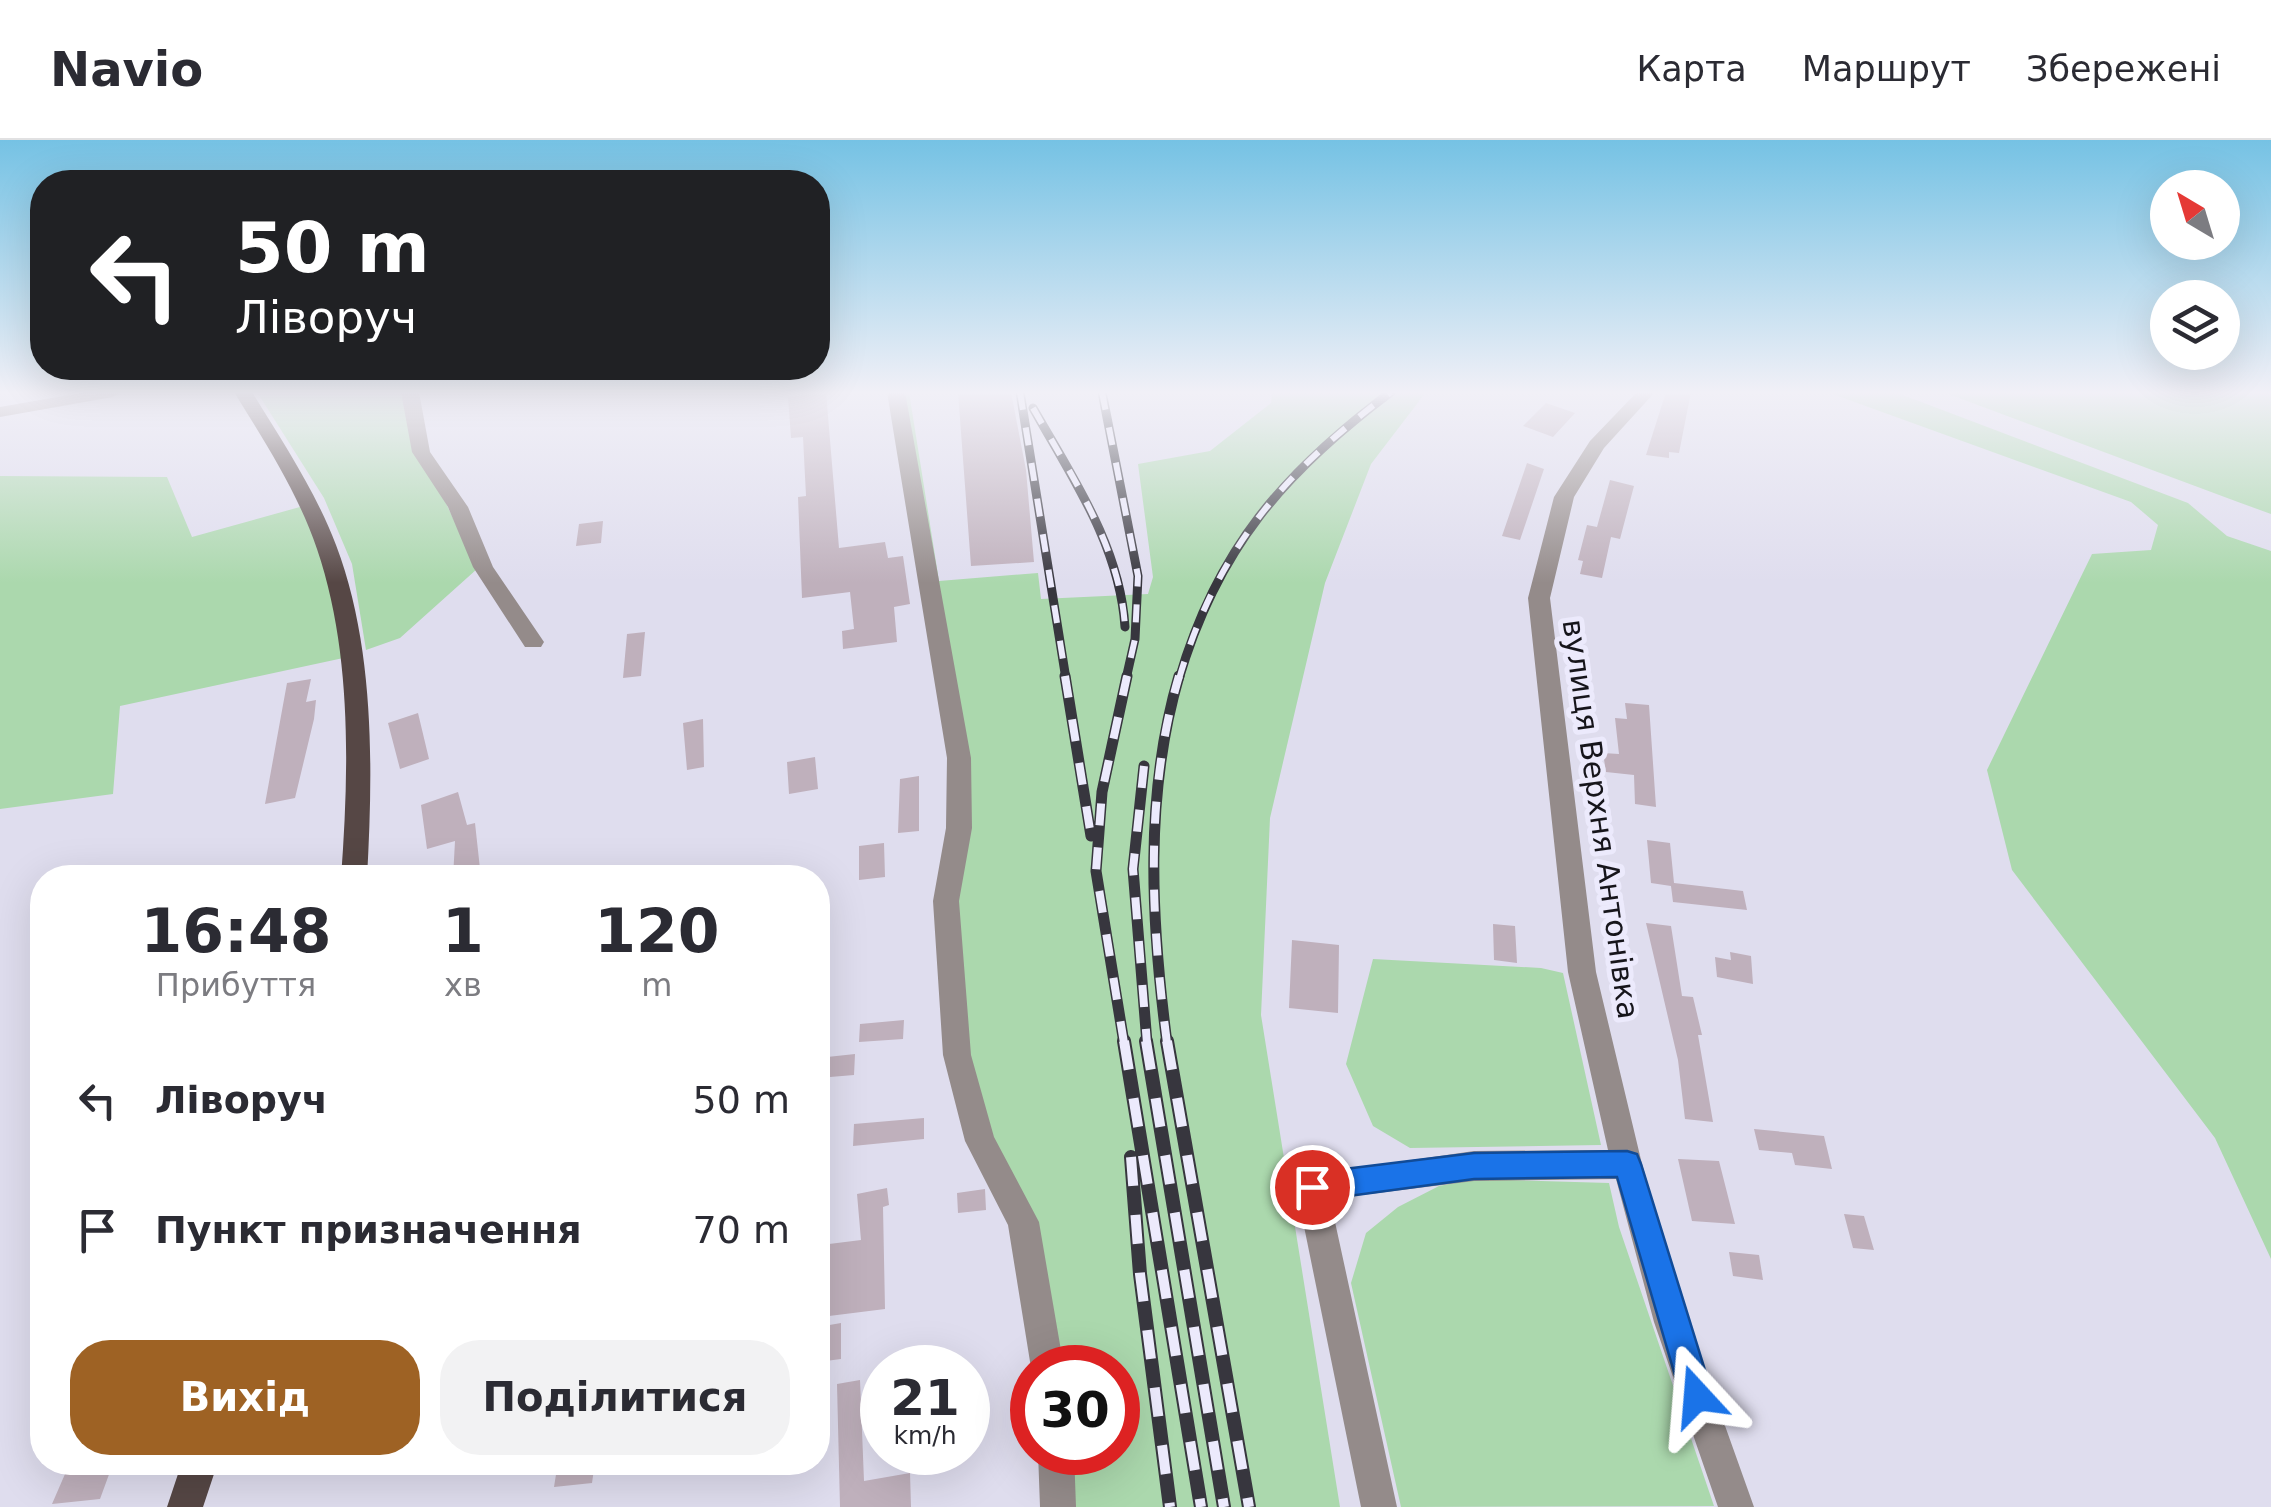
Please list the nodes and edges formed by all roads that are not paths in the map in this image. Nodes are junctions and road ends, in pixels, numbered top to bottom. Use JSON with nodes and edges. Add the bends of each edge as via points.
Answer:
{"nodes":[{"id":1,"x":279,"y":456,"type":"edge"},
{"id":2,"x":424,"y":456,"type":"edge"},
{"id":3,"x":907,"y":456,"type":"edge"},
{"id":4,"x":1590,"y":456,"type":"edge"},
{"id":5,"x":533,"y":642,"type":"dead end"},
{"id":6,"x":354,"y":865,"type":"edge"},
{"id":7,"x":1627,"y":1164,"type":"junction"},
{"id":8,"x":1043,"y":1345,"type":"edge"},
{"id":9,"x":196,"y":1475,"type":"edge"},
{"id":10,"x":1057,"y":1475,"type":"edge"},
{"id":11,"x":185,"y":1507,"type":"edge"},
{"id":12,"x":1058,"y":1507,"type":"edge"},
{"id":13,"x":1379,"y":1507,"type":"edge"},
{"id":14,"x":1736,"y":1507,"type":"edge"}],
"edges":[{"from":1,"to":6,"type":"main road","via":[[334,570],[355,737]]},
{"from":2,"to":5,"type":"street","via":[[458,508],[483,567]]},
{"from":3,"to":8,"type":"street","via":[[959,758],[959,828],[946,902],[957,1054],[980,1141],[1023,1222]]},
{"from":4,"to":7,"type":"street","name":"вулиця Верхня Антонівка","via":[[1564,497],[1538,598],[1582,972]]},
{"from":7,"to":13,"type":"street","via":[[1474,1166],[1312,1187]]},
{"from":7,"to":14,"type":"street","name":"вулиця Верхня Антонівка","via":[[1671,1322]]},
{"from":9,"to":11,"type":"main road"},
{"from":10,"to":12,"type":"street"}]}
